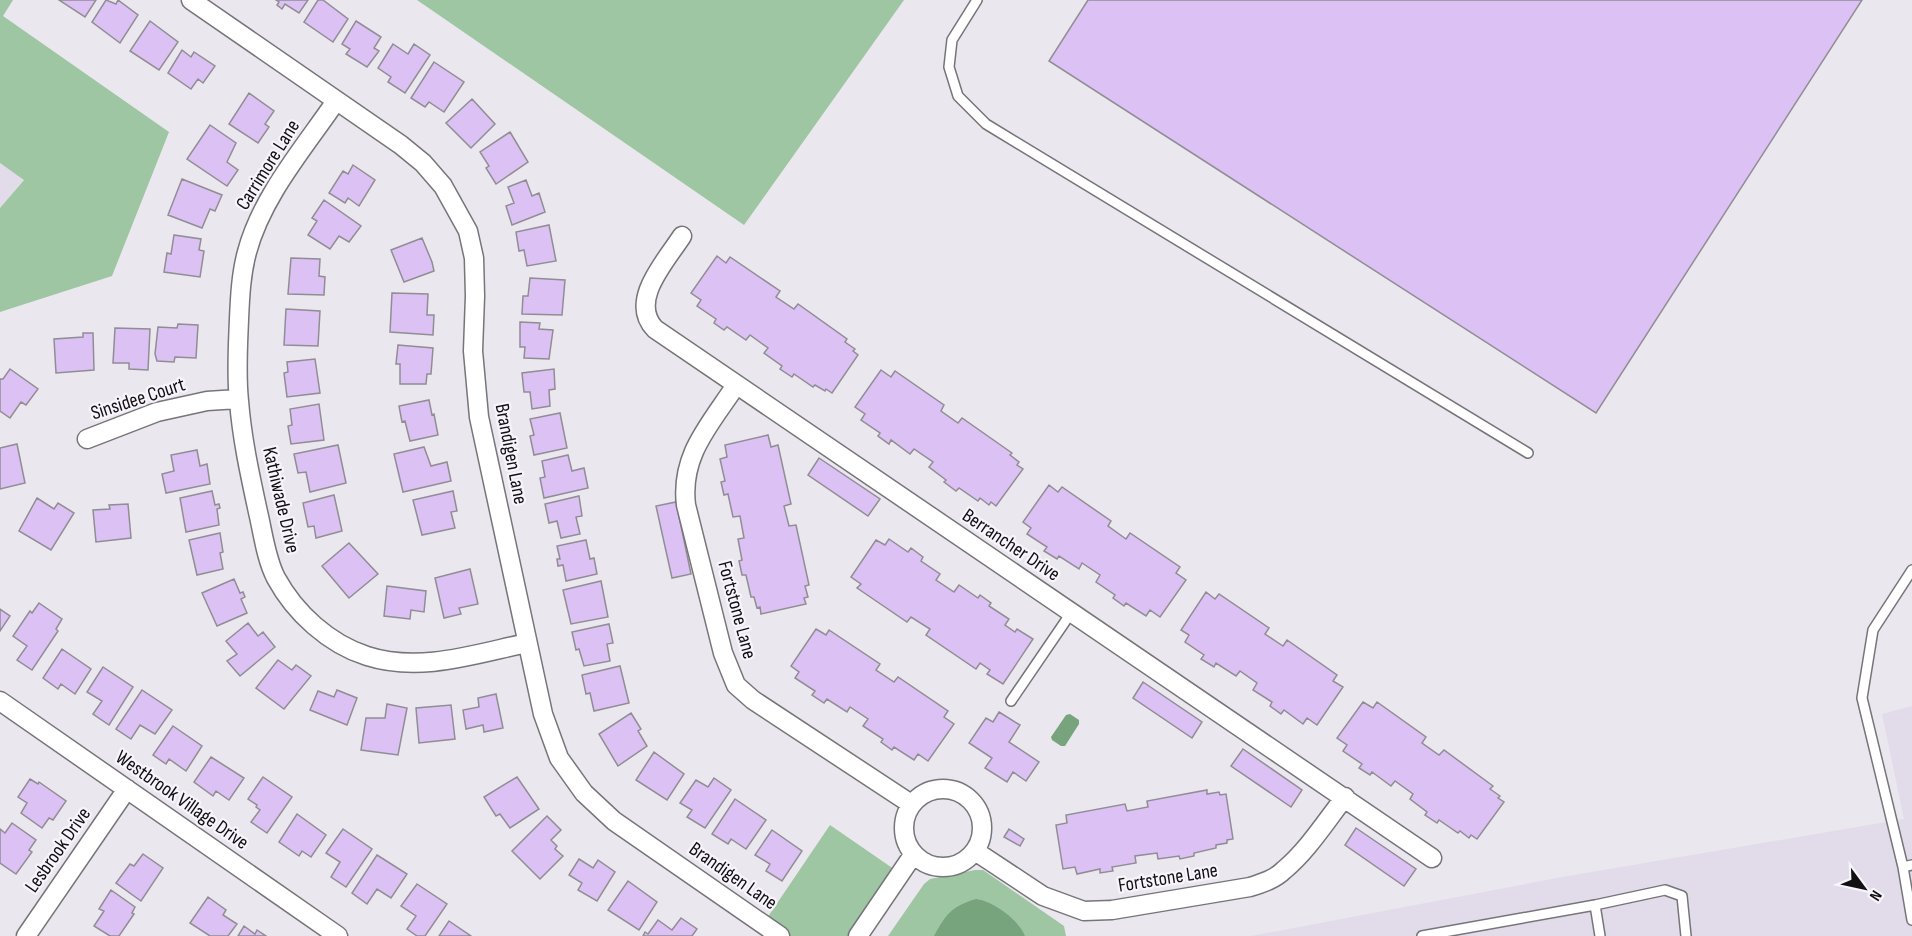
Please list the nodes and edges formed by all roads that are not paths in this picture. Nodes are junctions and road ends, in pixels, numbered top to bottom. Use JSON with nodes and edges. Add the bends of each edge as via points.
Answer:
{"nodes":[{"id":1,"x":191,"y":0,"type":"edge"},
{"id":2,"x":977,"y":0,"type":"edge"},
{"id":3,"x":336,"y":101,"type":"junction"},
{"id":4,"x":682,"y":236,"type":"dead end"},
{"id":5,"x":736,"y":386,"type":"junction"},
{"id":6,"x":238,"y":399,"type":"junction"},
{"id":7,"x":87,"y":439,"type":"dead end"},
{"id":8,"x":1528,"y":453,"type":"dead end"},
{"id":9,"x":1912,"y":570,"type":"edge"},
{"id":10,"x":1071,"y":613,"type":"junction"},
{"id":11,"x":527,"y":643,"type":"junction"},
{"id":12,"x":0,"y":701,"type":"edge"},
{"id":13,"x":1011,"y":701,"type":"dead end"},
{"id":14,"x":127,"y":789,"type":"junction"},
{"id":15,"x":1345,"y":797,"type":"junction"},
{"id":16,"x":911,"y":804,"type":"junction"},
{"id":17,"x":975,"y":851,"type":"junction"},
{"id":18,"x":914,"y":855,"type":"junction"},
{"id":19,"x":1432,"y":858,"type":"dead end"},
{"id":20,"x":1908,"y":866,"type":"edge"},
{"id":21,"x":1595,"y":905,"type":"junction"},
{"id":22,"x":1912,"y":920,"type":"edge"},
{"id":23,"x":26,"y":936,"type":"edge"},
{"id":24,"x":338,"y":936,"type":"edge"},
{"id":25,"x":780,"y":936,"type":"edge"},
{"id":26,"x":858,"y":936,"type":"edge"},
{"id":27,"x":1422,"y":936,"type":"edge"},
{"id":28,"x":1600,"y":936,"type":"edge"},
{"id":29,"x":1686,"y":936,"type":"edge"}],
"edges":[{"from":1,"to":3,"type":"street","name":"Brandigen Lane"},
{"from":2,"to":8,"type":"lane","via":[[952,40],[949,67],[958,96],[986,124]]},
{"from":3,"to":6,"type":"street","name":"Carrimore Lane","via":[[271,195],[246,252],[240,287]]},
{"from":3,"to":11,"type":"street","name":"Brandigen Lane","via":[[423,163],[443,186],[468,231],[474,258],[473,351],[478,417]]},
{"from":4,"to":5,"type":"street","name":"Berrancher Drive","via":[[650,285],[645,314],[655,329]]},
{"from":5,"to":10,"type":"street","name":"Berrancher Drive"},
{"from":5,"to":16,"type":"street","name":"Fortstone Lane","via":[[699,441],[686,473],[684,490],[723,653],[736,685]]},
{"from":6,"to":7,"type":"street","name":"Sinsidee Court","via":[[157,412]]},
{"from":6,"to":11,"type":"street","name":"Kathiwade Drive","via":[[247,459],[276,577],[301,613],[324,633],[347,648],[396,663],[446,660]]},
{"from":9,"to":20,"type":"lane","via":[[1873,630],[1862,698]]},
{"from":10,"to":13,"type":"lane"},
{"from":10,"to":15,"type":"street","name":"Berrancher Drive"},
{"from":11,"to":25,"type":"street","name":"Brandigen Lane","via":[[543,714],[559,758],[584,793],[614,821]]},
{"from":12,"to":14,"type":"street","name":"Westbrook Village Drive"},
{"from":14,"to":23,"type":"street","name":"Lesbrook Drive"},
{"from":14,"to":24,"type":"street","name":"Westbrook Village Drive"},
{"from":15,"to":17,"type":"street","name":"Fortstone Lane","via":[[1284,871],[1269,880],[1250,887],[1113,910],[1084,911],[1043,896]]},
{"from":15,"to":19,"type":"street","name":"Berrancher Drive"},
{"from":16,"to":17,"type":"street","via":[[937,789],[952,789],[966,796],[982,822]]},
{"from":16,"to":18,"type":"street","via":[[903,830]]},
{"from":17,"to":18,"type":"street","via":[[962,863],[945,868],[928,865]]},
{"from":18,"to":26,"type":"street"},
{"from":20,"to":22,"type":"lane"},
{"from":21,"to":27,"type":"lane"},
{"from":21,"to":28,"type":"lane"},
{"from":21,"to":29,"type":"lane","via":[[1665,890],[1682,897]]}]}
